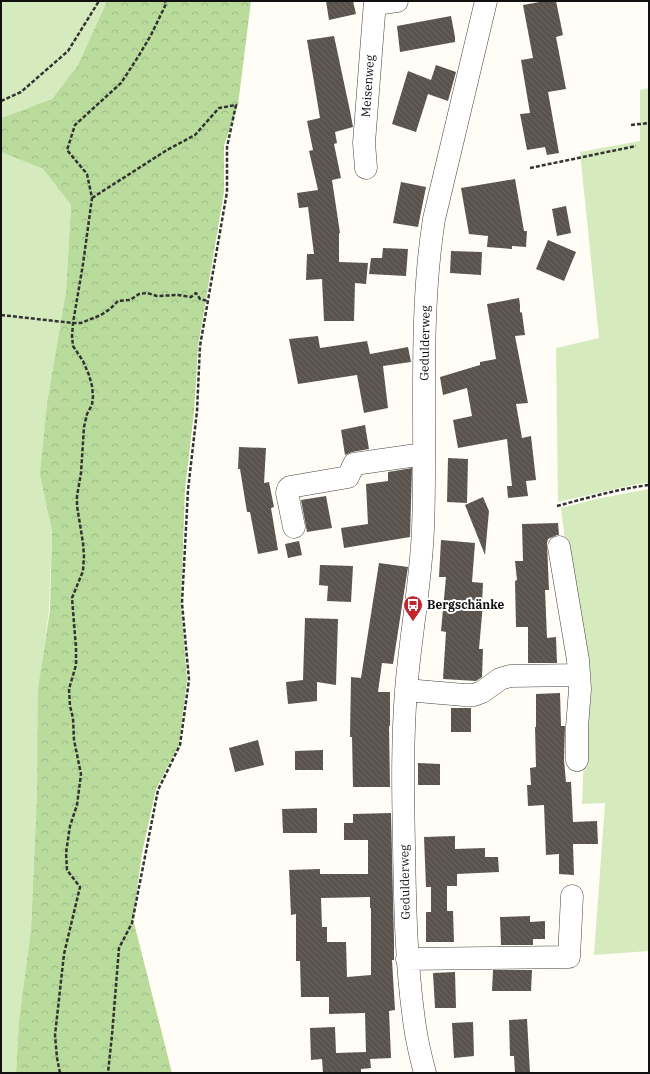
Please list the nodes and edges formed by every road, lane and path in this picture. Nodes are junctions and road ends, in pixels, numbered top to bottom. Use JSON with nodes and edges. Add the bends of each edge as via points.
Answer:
{"nodes":[{"id":1,"x":99,"y":1,"type":"edge"},
{"id":2,"x":165,"y":1,"type":"edge"},
{"id":3,"x":397,"y":1,"type":"edge"},
{"id":4,"x":486,"y":1,"type":"edge"},
{"id":5,"x":375,"y":3,"type":"edge"},
{"id":6,"x":1,"y":101,"type":"edge"},
{"id":7,"x":649,"y":123,"type":"edge"},
{"id":8,"x":631,"y":125,"type":"dead end"},
{"id":9,"x":636,"y":146,"type":"dead end"},
{"id":10,"x":366,"y":168,"type":"dead end"},
{"id":11,"x":530,"y":168,"type":"dead end"},
{"id":12,"x":92,"y":198,"type":"junction"},
{"id":13,"x":208,"y":301,"type":"junction"},
{"id":14,"x":1,"y":314,"type":"edge"},
{"id":15,"x":73,"y":323,"type":"junction"},
{"id":16,"x":424,"y":454,"type":"junction"},
{"id":17,"x":649,"y":485,"type":"edge"},
{"id":18,"x":557,"y":506,"type":"dead end"},
{"id":19,"x":294,"y":527,"type":"dead end"},
{"id":20,"x":559,"y":547,"type":"dead end"},
{"id":21,"x":579,"y":675,"type":"junction"},
{"id":22,"x":406,"y":690,"type":"junction"},
{"id":23,"x":577,"y":760,"type":"dead end"},
{"id":24,"x":572,"y":896,"type":"dead end"},
{"id":25,"x":407,"y":960,"type":"junction"},
{"id":26,"x":60,"y":1073,"type":"edge"},
{"id":27,"x":108,"y":1073,"type":"edge"},
{"id":28,"x":425,"y":1073,"type":"edge"}],
"edges":[{"from":1,"to":6,"type":"path","via":[[68,51],[22,92]]},
{"from":2,"to":12,"type":"path","via":[[166,4],[151,35],[121,82],[75,125],[68,150],[87,174]]},
{"from":3,"to":5,"type":"street","name":"Meisenweg"},
{"from":4,"to":16,"type":"street","name":"Gedulderweg","via":[[430,243],[425,327]]},
{"from":5,"to":10,"type":"street","name":"Meisenweg","via":[[364,143]]},
{"from":7,"to":8,"type":"path"},
{"from":9,"to":11,"type":"path"},
{"from":12,"to":13,"type":"path","via":[[195,135],[218,108],[236,105],[227,147],[227,192]]},
{"from":12,"to":15,"type":"path","via":[[84,264]]},
{"from":13,"to":15,"type":"path","via":[[200,299],[196,293],[191,296],[139,294],[130,300],[118,301],[101,315],[81,323]]},
{"from":13,"to":27,"type":"path","via":[[200,346],[182,603],[189,680],[180,745],[158,790],[132,923],[119,948]]},
{"from":14,"to":15,"type":"path"},
{"from":15,"to":26,"type":"path","via":[[73,346],[89,375],[92,405],[84,427],[77,496],[84,556],[83,571],[72,598],[76,664],[69,689],[74,740],[81,774],[66,853],[67,870],[80,886],[64,954],[55,1035]]},
{"from":16,"to":19,"type":"street","via":[[354,464],[348,477],[290,487],[287,493]]},
{"from":16,"to":22,"type":"street","name":"Gedulderweg","via":[[421,560]]},
{"from":17,"to":18,"type":"path","via":[[600,494]]},
{"from":20,"to":21,"type":"street"},
{"from":21,"to":22,"type":"street","via":[[510,676],[500,679],[474,695]]},
{"from":21,"to":23,"type":"street"},
{"from":22,"to":25,"type":"street","name":"Gedulderweg","via":[[403,753]]},
{"from":24,"to":25,"type":"street","via":[[568,958]]},
{"from":25,"to":28,"type":"street","name":"Gedulderweg","via":[[415,1028]]}]}
